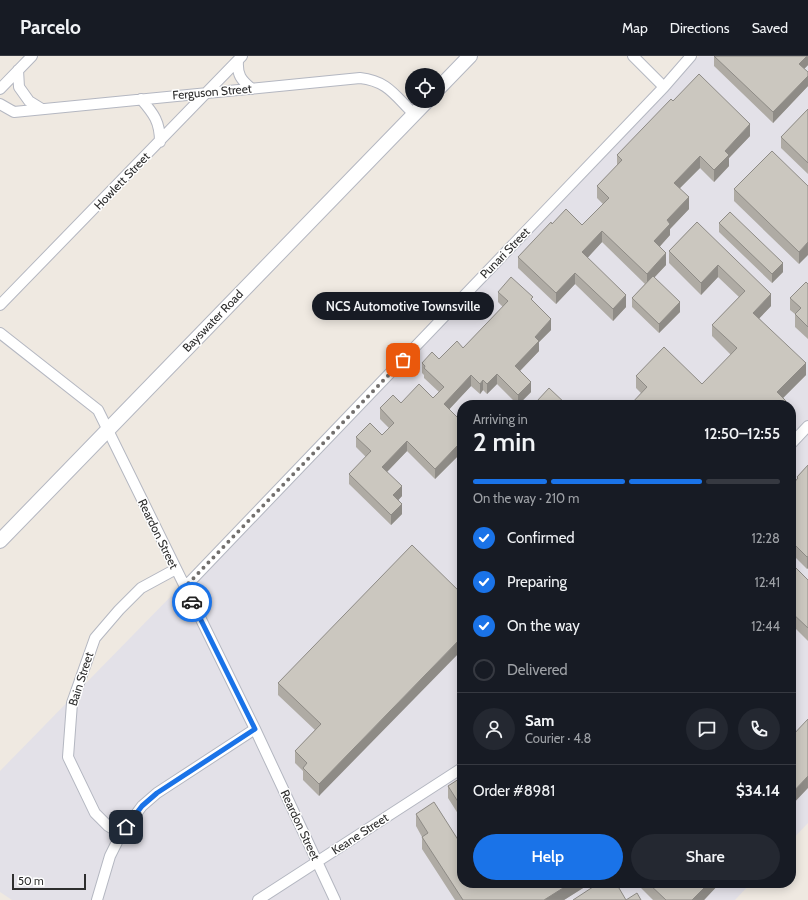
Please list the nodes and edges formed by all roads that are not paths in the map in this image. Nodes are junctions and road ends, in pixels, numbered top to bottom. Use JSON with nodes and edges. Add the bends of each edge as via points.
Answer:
{"nodes":[{"id":1,"x":32,"y":56,"type":"edge"},
{"id":2,"x":457,"y":56,"type":"edge"},
{"id":3,"x":470,"y":56,"type":"edge"},
{"id":4,"x":633,"y":56,"type":"edge"},
{"id":5,"x":691,"y":56,"type":"edge"},
{"id":6,"x":240,"y":58,"type":"edge"},
{"id":7,"x":445,"y":69,"type":"edge"},
{"id":8,"x":18,"y":70,"type":"junction"},
{"id":9,"x":445,"y":82,"type":"edge"},
{"id":10,"x":664,"y":87,"type":"junction"},
{"id":11,"x":0,"y":89,"type":"edge"},
{"id":12,"x":252,"y":89,"type":"junction"},
{"id":13,"x":208,"y":92,"type":"junction"},
{"id":14,"x":141,"y":99,"type":"junction"},
{"id":15,"x":405,"y":101,"type":"edge"},
{"id":16,"x":0,"y":104,"type":"edge"},
{"id":17,"x":411,"y":108,"type":"edge"},
{"id":18,"x":42,"y":109,"type":"junction"},
{"id":19,"x":160,"y":142,"type":"junction"},
{"id":20,"x":0,"y":305,"type":"edge"},
{"id":21,"x":0,"y":333,"type":"edge"},
{"id":22,"x":105,"y":426,"type":"junction"},
{"id":23,"x":808,"y":426,"type":"edge"},
{"id":24,"x":796,"y":439,"type":"edge"},
{"id":25,"x":0,"y":528,"type":"edge"},
{"id":26,"x":0,"y":541,"type":"edge"},
{"id":27,"x":176,"y":569,"type":"junction"},
{"id":28,"x":185,"y":587,"type":"junction"},
{"id":29,"x":255,"y":729,"type":"junction"},
{"id":30,"x":457,"y":771,"type":"edge"},
{"id":31,"x":121,"y":834,"type":"junction"},
{"id":32,"x":317,"y":861,"type":"junction"},
{"id":33,"x":97,"y":900,"type":"edge"},
{"id":34,"x":258,"y":900,"type":"edge"},
{"id":35,"x":335,"y":900,"type":"edge"}],
"edges":[{"from":1,"to":8,"type":"street"},
{"from":2,"to":7,"type":"main road"},
{"from":3,"to":9,"type":"main road"},
{"from":4,"to":10,"type":"street"},
{"from":5,"to":10,"type":"street","name":"Punari Street"},
{"from":6,"to":12,"type":"street","via":[[237,70],[243,82]]},
{"from":6,"to":13,"type":"street","name":"Howlett Street"},
{"from":8,"to":11,"type":"street"},
{"from":8,"to":18,"type":"street","via":[[19,87],[29,101]]},
{"from":10,"to":28,"type":"street","name":"Punari Street"},
{"from":12,"to":13,"type":"street","name":"Ferguson Street"},
{"from":12,"to":15,"type":"street","name":"Ferguson Street","via":[[360,78],[381,83]]},
{"from":13,"to":14,"type":"street","name":"Ferguson Street"},
{"from":13,"to":19,"type":"street","name":"Howlett Street"},
{"from":14,"to":18,"type":"street","name":"Ferguson Street"},
{"from":14,"to":19,"type":"street","via":[[155,115],[160,130]]},
{"from":16,"to":18,"type":"street","name":"Ferguson Street","via":[[14,112]]},
{"from":17,"to":22,"type":"main road","name":"Bayswater Road"},
{"from":19,"to":20,"type":"street","name":"Howlett Street"},
{"from":21,"to":22,"type":"street","name":"Reardon Street","via":[[98,410]]},
{"from":22,"to":25,"type":"main road","name":"Bayswater Road"},
{"from":22,"to":26,"type":"main road","name":"Bayswater Road"},
{"from":22,"to":27,"type":"street","name":"Reardon Street"},
{"from":23,"to":24,"type":"street"},
{"from":27,"to":28,"type":"street","name":"Reardon Street"},
{"from":27,"to":31,"type":"street","name":"Bain Street","via":[[141,588],[95,638],[72,703],[68,757],[95,813]]},
{"from":28,"to":29,"type":"street","name":"Reardon Street"},
{"from":29,"to":31,"type":"street","via":[[157,793],[142,806]]},
{"from":29,"to":32,"type":"street","name":"Reardon Street"},
{"from":30,"to":32,"type":"street","name":"Keane Street"},
{"from":31,"to":33,"type":"street","via":[[110,856]]},
{"from":32,"to":34,"type":"street","name":"Keane Street"},
{"from":32,"to":35,"type":"street","name":"Reardon Street"}]}
